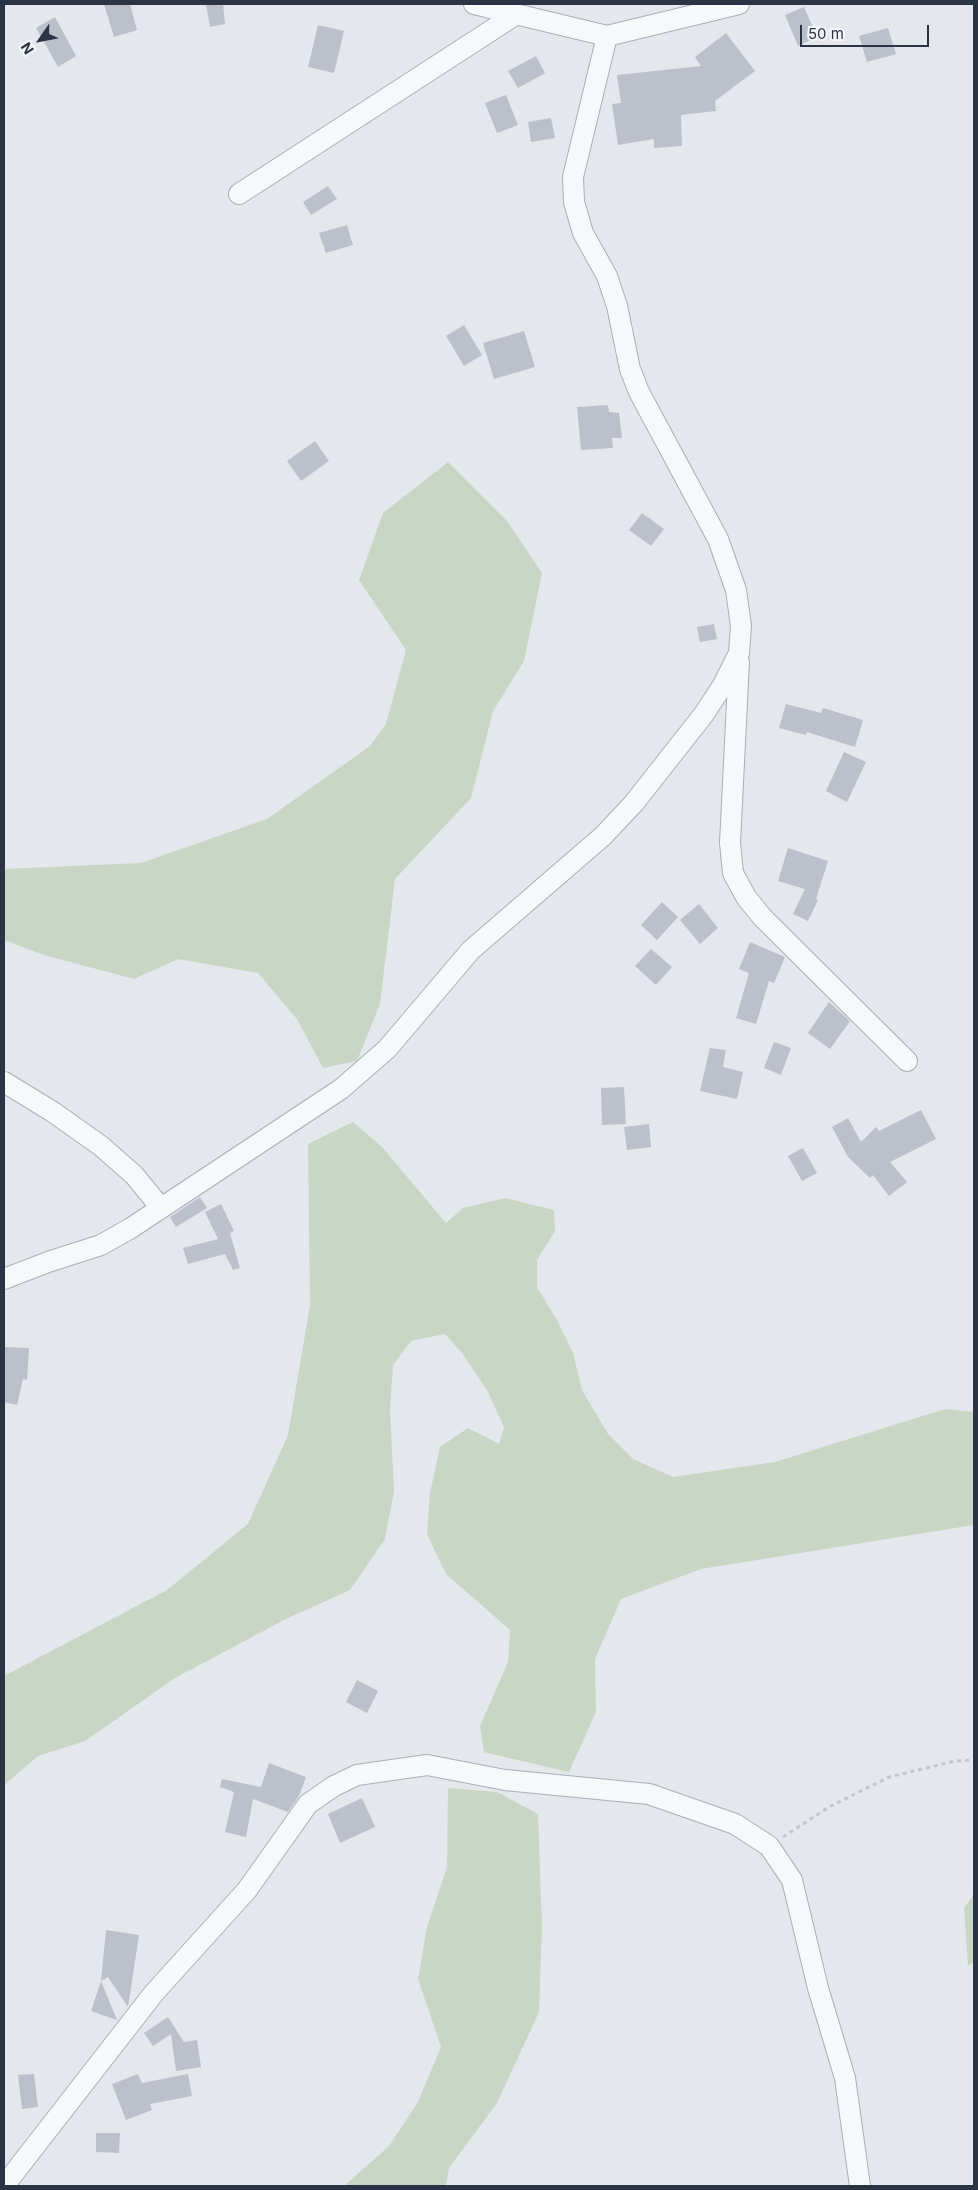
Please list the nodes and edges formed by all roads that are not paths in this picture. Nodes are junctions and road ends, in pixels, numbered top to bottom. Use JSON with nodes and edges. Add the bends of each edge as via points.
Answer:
{"nodes":[{"id":1,"x":474,"y":4,"type":"edge"},
{"id":2,"x":739,"y":4,"type":"edge"},
{"id":3,"x":718,"y":6,"type":"edge"},
{"id":4,"x":515,"y":15,"type":"junction"},
{"id":5,"x":607,"y":36,"type":"junction"},
{"id":6,"x":239,"y":194,"type":"dead end"},
{"id":7,"x":739,"y":653,"type":"junction"},
{"id":8,"x":907,"y":1061,"type":"dead end"},
{"id":9,"x":4,"y":1082,"type":"edge"},
{"id":10,"x":161,"y":1208,"type":"junction"},
{"id":11,"x":4,"y":1279,"type":"edge"},
{"id":12,"x":4,"y":2186,"type":"edge"},
{"id":13,"x":860,"y":2186,"type":"edge"}],
"edges":[{"from":1,"to":4,"type":"street"},
{"from":2,"to":3,"type":"street"},
{"from":3,"to":5,"type":"street"},
{"from":4,"to":5,"type":"street"},
{"from":4,"to":6,"type":"street"},
{"from":5,"to":7,"type":"street","via":[[573,177],[574,202],[582,233],[607,276],[638,392],[718,539],[736,590],[741,626]]},
{"from":7,"to":8,"type":"street","via":[[730,843],[733,873],[762,917]]},
{"from":7,"to":10,"type":"street","via":[[704,714],[634,803],[580,858],[471,950],[387,1049],[341,1089]]},
{"from":9,"to":10,"type":"street","via":[[100,1146],[134,1175]]},
{"from":10,"to":11,"type":"street","via":[[101,1245]]},
{"from":12,"to":13,"type":"street","via":[[154,1993],[247,1890],[308,1804],[357,1775],[427,1765],[505,1780],[650,1794],[735,1824],[769,1846],[792,1880],[818,1988],[845,2078]]}]}
